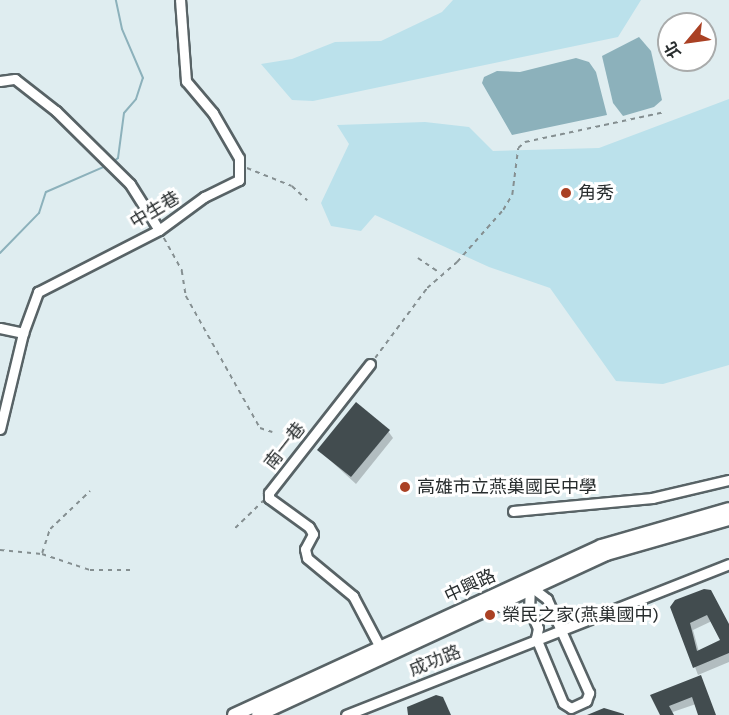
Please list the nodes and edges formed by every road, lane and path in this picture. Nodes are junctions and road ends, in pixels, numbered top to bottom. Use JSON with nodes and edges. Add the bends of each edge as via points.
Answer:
{"nodes":[{"id":1,"x":180,"y":0,"type":"edge"},
{"id":2,"x":0,"y":81,"type":"edge"},
{"id":3,"x":665,"y":112,"type":"dead end"},
{"id":4,"x":241,"y":166,"type":"junction"},
{"id":5,"x":307,"y":200,"type":"dead end"},
{"id":6,"x":159,"y":230,"type":"junction"},
{"id":7,"x":418,"y":258,"type":"dead end"},
{"id":8,"x":441,"y":273,"type":"junction"},
{"id":9,"x":0,"y":328,"type":"edge"},
{"id":10,"x":23,"y":333,"type":"junction"},
{"id":11,"x":370,"y":364,"type":"joint"},
{"id":12,"x":0,"y":429,"type":"edge"},
{"id":13,"x":272,"y":432,"type":"dead end"},
{"id":14,"x":729,"y":480,"type":"edge"},
{"id":15,"x":90,"y":491,"type":"dead end"},
{"id":16,"x":269,"y":498,"type":"junction"},
{"id":17,"x":729,"y":509,"type":"edge"},
{"id":18,"x":513,"y":511,"type":"dead end"},
{"id":19,"x":729,"y":519,"type":"edge"},
{"id":20,"x":235,"y":528,"type":"dead end"},
{"id":21,"x":0,"y":550,"type":"edge"},
{"id":22,"x":42,"y":554,"type":"junction"},
{"id":23,"x":729,"y":564,"type":"edge"},
{"id":24,"x":130,"y":570,"type":"dead end"},
{"id":25,"x":529,"y":583,"type":"junction"},
{"id":26,"x":562,"y":628,"type":"junction"},
{"id":27,"x":536,"y":639,"type":"junction"},
{"id":28,"x":382,"y":651,"type":"junction"},
{"id":29,"x":261,"y":714,"type":"edge"},
{"id":30,"x":234,"y":715,"type":"edge"},
{"id":31,"x":346,"y":715,"type":"edge"}],
"edges":[{"from":1,"to":4,"type":"lane","via":[[186,81],[223,128]]},
{"from":2,"to":6,"type":"lane","via":[[15,79],[39,95],[118,169]]},
{"from":3,"to":8,"type":"path","via":[[525,142],[518,148],[512,195],[503,210],[457,262]]},
{"from":4,"to":5,"type":"path","via":[[260,170],[292,186]]},
{"from":4,"to":6,"type":"lane","name":"中生巷","via":[[236,185],[204,196]]},
{"from":6,"to":10,"type":"lane","name":"中生巷","via":[[38,292]]},
{"from":6,"to":13,"type":"path","via":[[182,271],[186,296],[260,428]]},
{"from":7,"to":8,"type":"path"},
{"from":8,"to":11,"type":"path"},
{"from":9,"to":10,"type":"lane"},
{"from":10,"to":12,"type":"lane","name":"中生巷"},
{"from":11,"to":16,"type":"lane","name":"南一巷","via":[[269,493]]},
{"from":14,"to":18,"type":"lane","via":[[652,498]]},
{"from":15,"to":22,"type":"path","via":[[50,529]]},
{"from":16,"to":20,"type":"path","via":[[255,506]]},
{"from":16,"to":28,"type":"lane","name":"南一巷","via":[[309,527],[313,534],[305,549],[307,558],[353,596]]},
{"from":17,"to":25,"type":"main road","name":"中興路","via":[[601,546]]},
{"from":19,"to":25,"type":"main road","name":"中興路","via":[[606,554]]},
{"from":21,"to":22,"type":"path"},
{"from":22,"to":24,"type":"path","via":[[90,570]]},
{"from":23,"to":26,"type":"lane","name":"成功路"},
{"from":25,"to":26,"type":"lane","via":[[547,599]]},
{"from":25,"to":27,"type":"lane","via":[[530,608],[538,628]]},
{"from":25,"to":28,"type":"main road","name":"中興路"},
{"from":26,"to":27,"type":"lane","name":"成功路"},
{"from":26,"to":27,"type":"lane","via":[[589,693],[586,701],[571,708],[563,703]]},
{"from":27,"to":31,"type":"lane","name":"成功路"},
{"from":28,"to":29,"type":"main road","name":"中興路"},
{"from":28,"to":30,"type":"main road","name":"中興路"}]}
